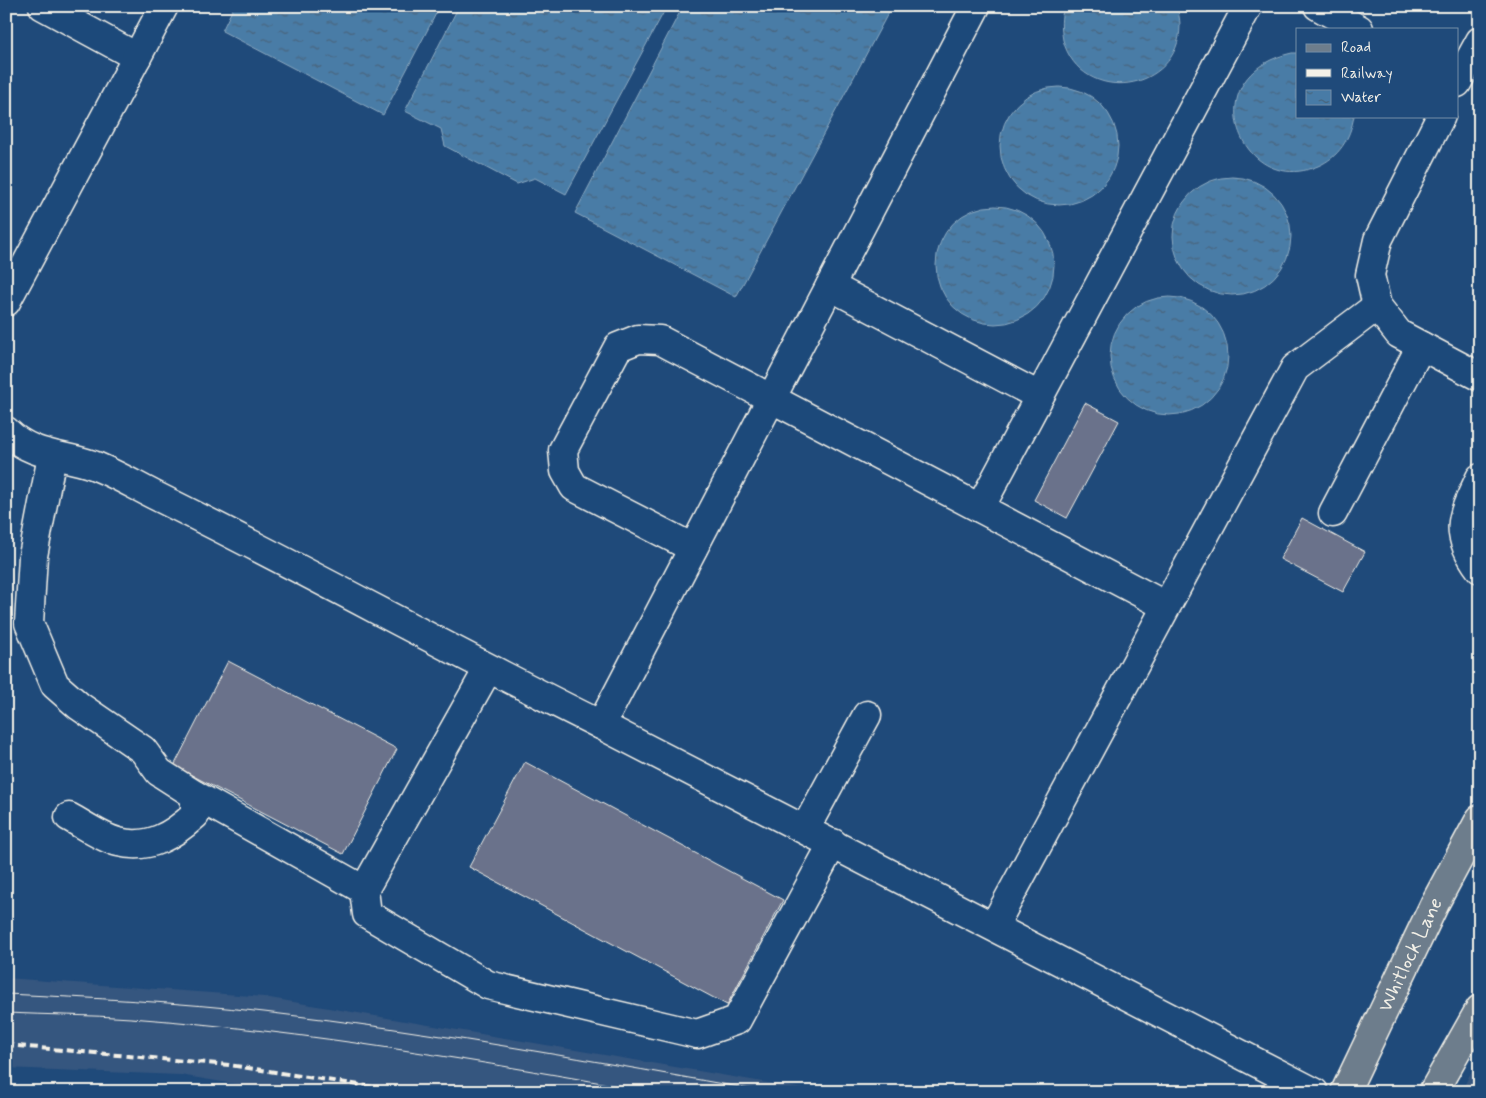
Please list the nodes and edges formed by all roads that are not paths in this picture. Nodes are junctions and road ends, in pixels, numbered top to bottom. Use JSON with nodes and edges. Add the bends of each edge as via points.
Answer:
{"nodes":[{"id":1,"x":43,"y":6,"type":"edge"},
{"id":2,"x":164,"y":6,"type":"edge"},
{"id":3,"x":976,"y":6,"type":"edge"},
{"id":4,"x":1248,"y":6,"type":"edge"},
{"id":5,"x":1318,"y":6,"type":"edge"},
{"id":6,"x":1357,"y":28,"type":"edge"},
{"id":7,"x":1480,"y":40,"type":"edge"},
{"id":8,"x":137,"y":57,"type":"junction"},
{"id":9,"x":1458,"y":81,"type":"edge"},
{"id":10,"x":1440,"y":118,"type":"edge"},
{"id":11,"x":830,"y":286,"type":"junction"},
{"id":12,"x":6,"y":302,"type":"edge"},
{"id":13,"x":1377,"y":306,"type":"junction"},
{"id":14,"x":1421,"y":346,"type":"junction"},
{"id":15,"x":1480,"y":377,"type":"edge"},
{"id":16,"x":1040,"y":396,"type":"junction"},
{"id":17,"x":771,"y":398,"type":"junction"},
{"id":18,"x":6,"y":431,"type":"edge"},
{"id":19,"x":52,"y":456,"type":"junction"},
{"id":20,"x":1480,"y":478,"type":"edge"},
{"id":21,"x":980,"y":508,"type":"junction"},
{"id":22,"x":1333,"y":513,"type":"dead end"},
{"id":23,"x":693,"y":548,"type":"junction"},
{"id":24,"x":1480,"y":569,"type":"edge"},
{"id":25,"x":1166,"y":606,"type":"junction"},
{"id":26,"x":488,"y":669,"type":"junction"},
{"id":27,"x":867,"y":715,"type":"dead end"},
{"id":28,"x":601,"y":724,"type":"junction"},
{"id":29,"x":195,"y":795,"type":"junction"},
{"id":30,"x":69,"y":817,"type":"dead end"},
{"id":31,"x":1480,"y":819,"type":"edge"},
{"id":32,"x":805,"y":829,"type":"junction"},
{"id":33,"x":833,"y":843,"type":"junction"},
{"id":34,"x":364,"y":890,"type":"junction"},
{"id":35,"x":994,"y":926,"type":"junction"},
{"id":36,"x":1480,"y":1009,"type":"edge"},
{"id":37,"x":1314,"y":1092,"type":"edge"},
{"id":38,"x":1344,"y":1092,"type":"edge"},
{"id":39,"x":1433,"y":1092,"type":"edge"}],
"edges":[{"from":1,"to":8,"type":"lane"},
{"from":2,"to":8,"type":"lane"},
{"from":3,"to":11,"type":"lane"},
{"from":4,"to":16,"type":"lane"},
{"from":5,"to":6,"type":"lane"},
{"from":7,"to":9,"type":"lane"},
{"from":8,"to":12,"type":"lane"},
{"from":10,"to":13,"type":"lane","via":[[1378,240],[1370,275]]},
{"from":11,"to":16,"type":"lane"},
{"from":11,"to":17,"type":"lane"},
{"from":13,"to":14,"type":"lane","via":[[1399,334]]},
{"from":13,"to":25,"type":"lane","via":[[1295,368]]},
{"from":14,"to":15,"type":"lane"},
{"from":14,"to":22,"type":"lane"},
{"from":16,"to":21,"type":"lane"},
{"from":17,"to":21,"type":"lane"},
{"from":17,"to":23,"type":"lane"},
{"from":17,"to":23,"type":"lane","via":[[660,340],[638,339],[618,347],[563,450],[565,471],[574,487]]},
{"from":18,"to":19,"type":"lane","via":[[15,440]]},
{"from":19,"to":26,"type":"lane","via":[[92,465],[156,496]]},
{"from":19,"to":29,"type":"lane","via":[[33,556],[29,623],[55,686],[143,750],[159,772]]},
{"from":20,"to":24,"type":"lane","via":[[1465,509],[1461,530],[1469,554]]},
{"from":21,"to":25,"type":"lane"},
{"from":23,"to":28,"type":"lane"},
{"from":25,"to":35,"type":"lane"},
{"from":26,"to":28,"type":"lane"},
{"from":26,"to":34,"type":"lane"},
{"from":27,"to":32,"type":"lane"},
{"from":28,"to":32,"type":"lane"},
{"from":29,"to":30,"type":"lane","via":[[196,815],[176,833],[148,844],[118,842]]},
{"from":29,"to":34,"type":"lane"},
{"from":31,"to":38,"type":"main road","name":"Whitlock Lane"},
{"from":32,"to":33,"type":"lane"},
{"from":33,"to":34,"type":"lane","via":[[737,1020],[697,1034],[488,985],[367,914]]},
{"from":33,"to":35,"type":"lane"},
{"from":35,"to":37,"type":"lane"},
{"from":36,"to":39,"type":"main road"}]}
